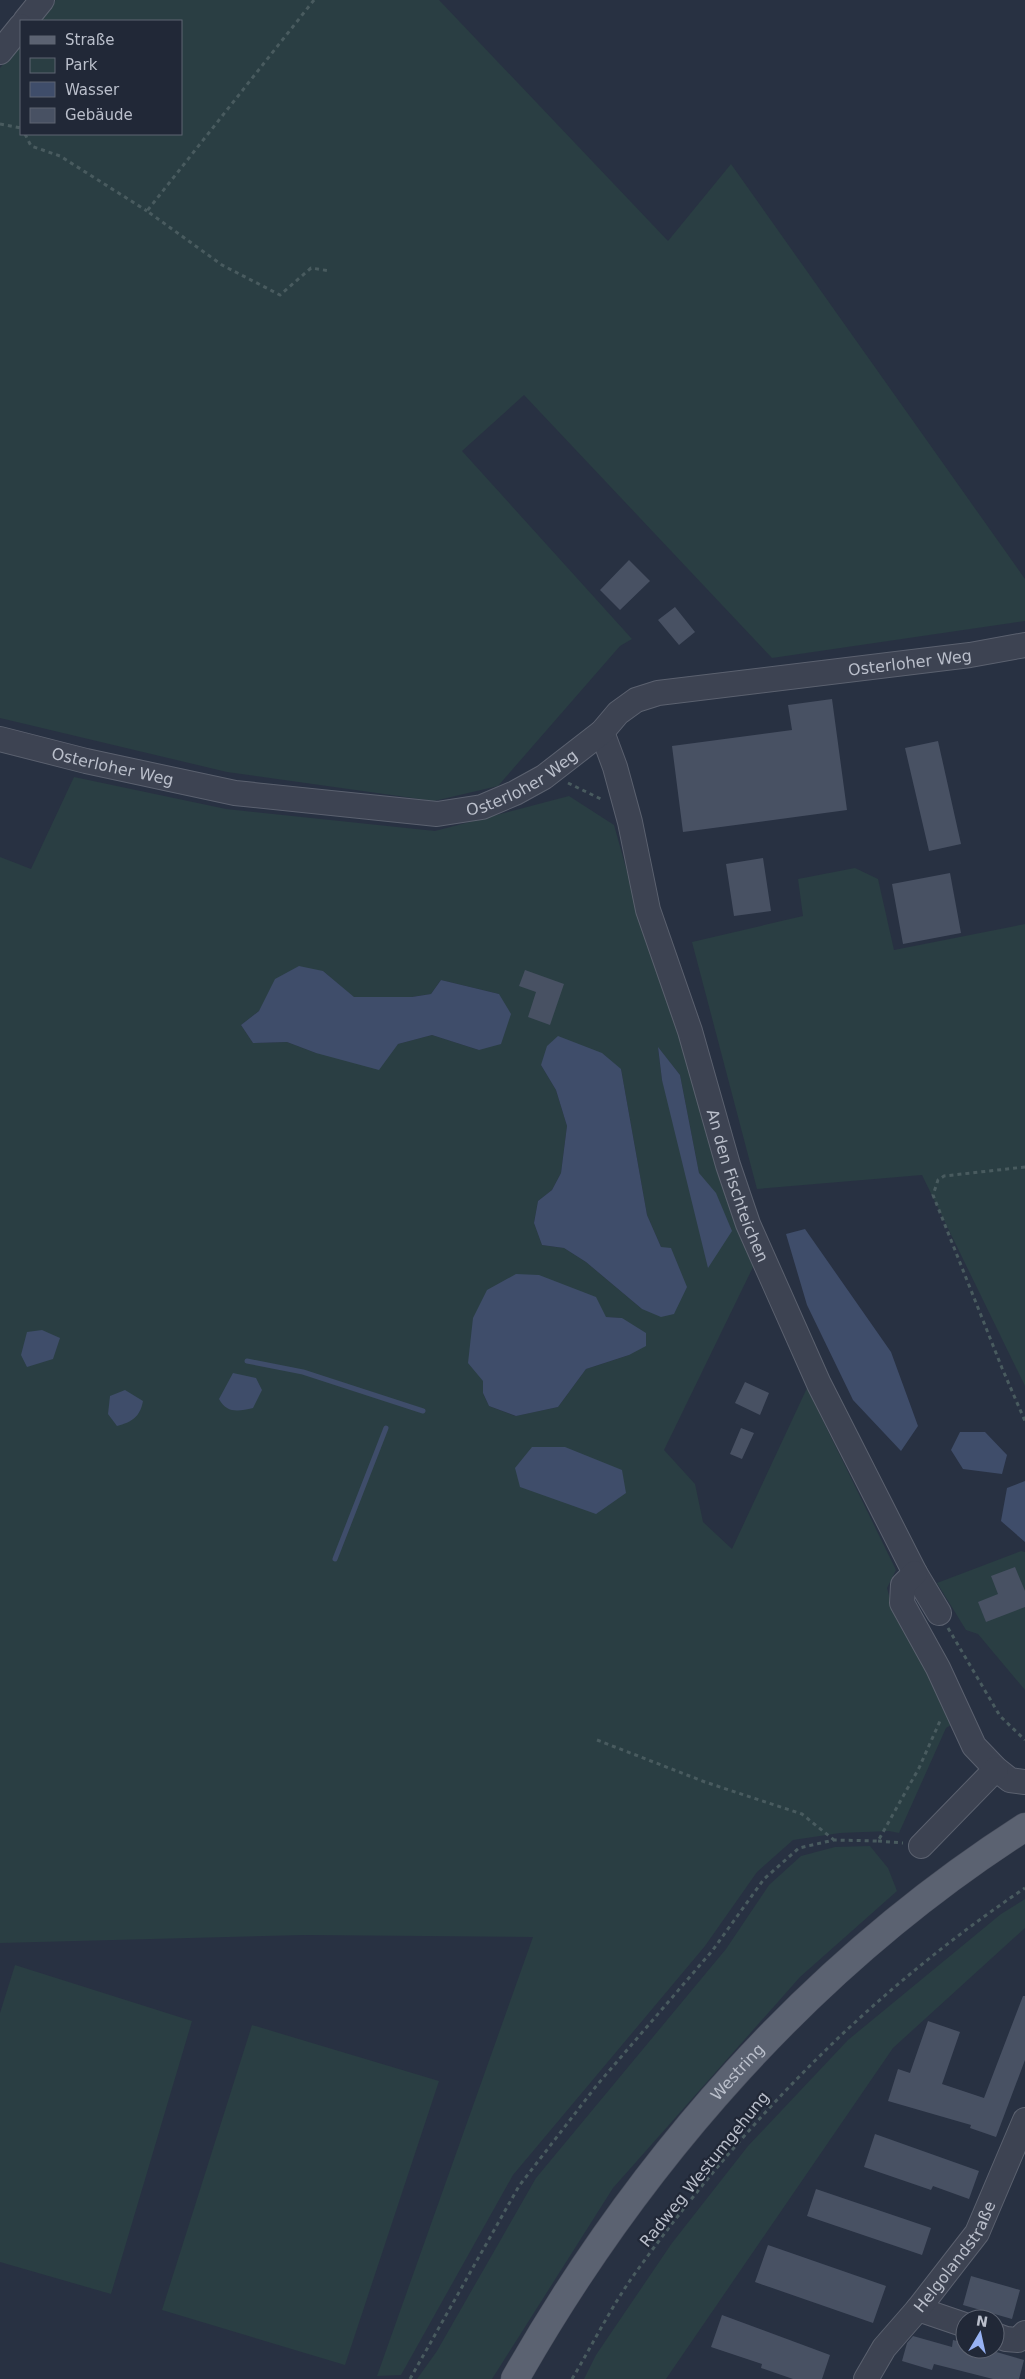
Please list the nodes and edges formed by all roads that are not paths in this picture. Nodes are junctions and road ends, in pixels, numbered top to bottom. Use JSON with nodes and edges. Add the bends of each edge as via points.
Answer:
{"nodes":[{"id":1,"x":42,"y":0,"type":"edge"},
{"id":2,"x":26,"y":20,"type":"edge"},
{"id":3,"x":20,"y":27,"type":"edge"},
{"id":4,"x":0,"y":52,"type":"edge"},
{"id":5,"x":1025,"y":645,"type":"edge"},
{"id":6,"x":602,"y":732,"type":"junction"},
{"id":7,"x":0,"y":739,"type":"edge"},
{"id":8,"x":915,"y":1573,"type":"junction"},
{"id":9,"x":939,"y":1613,"type":"road end"},
{"id":10,"x":996,"y":1769,"type":"junction"},
{"id":11,"x":1025,"y":1782,"type":"edge"},
{"id":12,"x":1025,"y":1827,"type":"edge"},
{"id":13,"x":921,"y":1846,"type":"dead end"},
{"id":14,"x":1025,"y":2120,"type":"edge"},
{"id":15,"x":918,"y":2309,"type":"junction"},
{"id":16,"x":955,"y":2322,"type":"edge"},
{"id":17,"x":1025,"y":2333,"type":"edge"},
{"id":18,"x":1005,"y":2339,"type":"edge"},
{"id":19,"x":515,"y":2379,"type":"edge"},
{"id":20,"x":866,"y":2379,"type":"edge"}],
"edges":[{"from":1,"to":2,"type":"street"},
{"from":3,"to":4,"type":"street"},
{"from":5,"to":6,"type":"street","name":"Osterloher Weg","via":[[970,655],[658,693],[636,700],[618,713]]},
{"from":6,"to":7,"type":"street","name":"Osterloher Weg","via":[[544,777],[515,793],[482,807],[437,814],[235,793]]},
{"from":6,"to":8,"type":"street","name":"An den Fischteichen","via":[[630,822],[648,910],[690,1031],[748,1224],[820,1384]]},
{"from":8,"to":9,"type":"street","name":"An den Fischteichen"},
{"from":8,"to":10,"type":"street","via":[[903,1585],[902,1603],[974,1746]]},
{"from":10,"to":11,"type":"street","via":[[1010,1780]]},
{"from":10,"to":13,"type":"street"},
{"from":12,"to":19,"type":"main road","name":"Westring","via":[[939,1887],[874,1938],[808,1998],[736,2071],[654,2169],[569,2292]]},
{"from":14,"to":15,"type":"street","name":"Helgolandstraße","via":[[977,2233]]},
{"from":15,"to":16,"type":"street"},
{"from":15,"to":20,"type":"street","name":"Helgolandstraße","via":[[884,2348]]},
{"from":17,"to":18,"type":"street","via":[[1018,2340]]}]}
